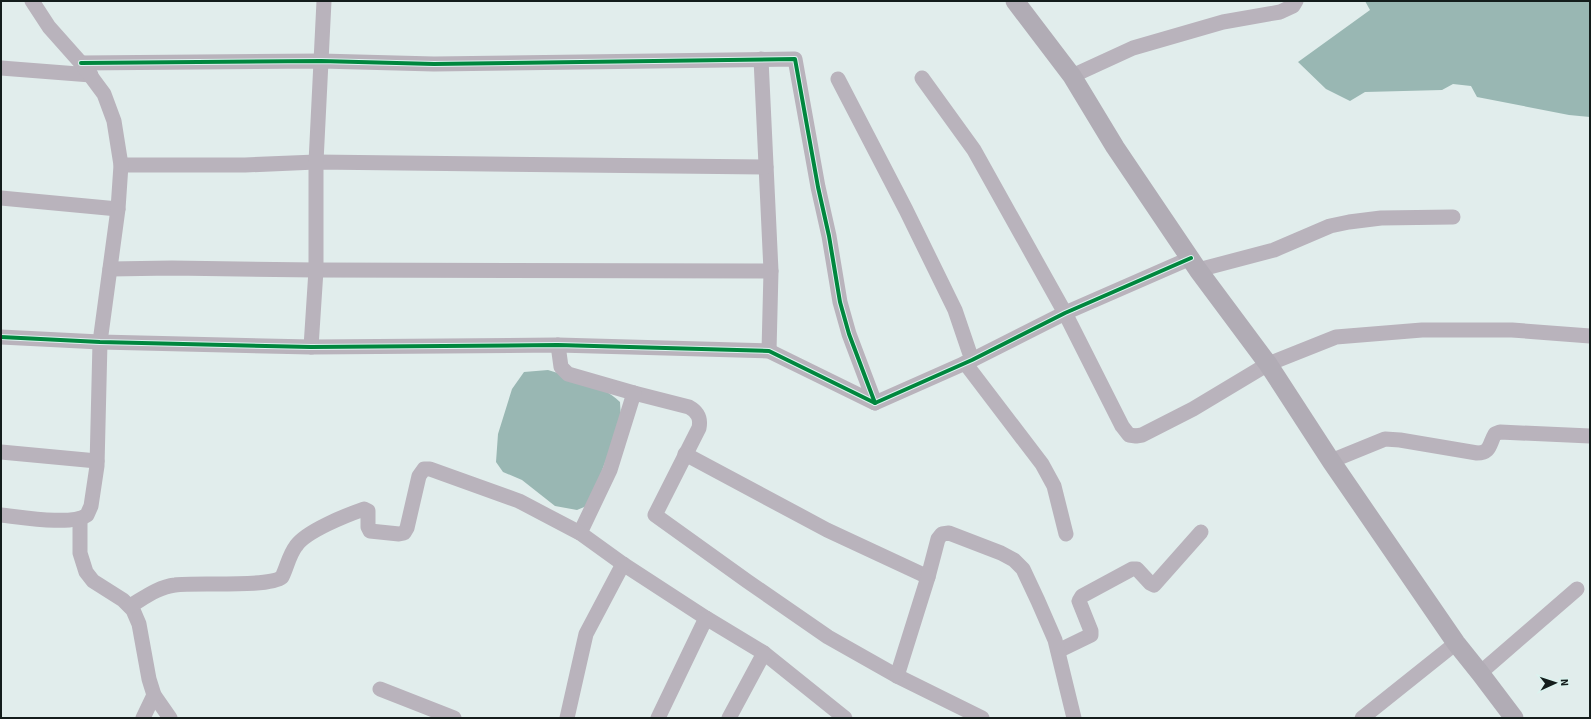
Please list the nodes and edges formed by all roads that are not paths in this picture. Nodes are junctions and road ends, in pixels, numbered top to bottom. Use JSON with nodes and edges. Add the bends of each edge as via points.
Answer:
{"nodes":[{"id":1,"x":32,"y":1,"type":"edge"},
{"id":2,"x":324,"y":1,"type":"edge"},
{"id":3,"x":1015,"y":1,"type":"edge"},
{"id":4,"x":1296,"y":1,"type":"edge"},
{"id":5,"x":761,"y":59,"type":"junction"},
{"id":6,"x":321,"y":61,"type":"junction"},
{"id":7,"x":1,"y":68,"type":"edge"},
{"id":8,"x":86,"y":69,"type":"junction"},
{"id":9,"x":1072,"y":76,"type":"junction"},
{"id":10,"x":922,"y":78,"type":"dead end"},
{"id":11,"x":838,"y":79,"type":"dead end"},
{"id":12,"x":316,"y":162,"type":"junction"},
{"id":13,"x":121,"y":166,"type":"junction"},
{"id":14,"x":766,"y":167,"type":"junction"},
{"id":15,"x":1,"y":198,"type":"edge"},
{"id":16,"x":118,"y":209,"type":"junction"},
{"id":17,"x":1453,"y":216,"type":"dead end"},
{"id":18,"x":1194,"y":264,"type":"junction"},
{"id":19,"x":110,"y":269,"type":"junction"},
{"id":20,"x":316,"y":270,"type":"junction"},
{"id":21,"x":772,"y":271,"type":"junction"},
{"id":22,"x":1065,"y":313,"type":"junction"},
{"id":23,"x":1590,"y":336,"type":"edge"},
{"id":24,"x":1,"y":337,"type":"edge"},
{"id":25,"x":100,"y":342,"type":"junction"},
{"id":26,"x":558,"y":345,"type":"junction"},
{"id":27,"x":311,"y":347,"type":"junction"},
{"id":28,"x":769,"y":351,"type":"junction"},
{"id":29,"x":969,"y":361,"type":"junction"},
{"id":30,"x":1268,"y":364,"type":"junction"},
{"id":31,"x":634,"y":394,"type":"junction"},
{"id":32,"x":875,"y":403,"type":"junction"},
{"id":33,"x":1590,"y":436,"type":"edge"},
{"id":34,"x":1,"y":452,"type":"edge"},
{"id":35,"x":685,"y":454,"type":"junction"},
{"id":36,"x":97,"y":461,"type":"junction"},
{"id":37,"x":1331,"y":461,"type":"junction"},
{"id":38,"x":1,"y":516,"type":"edge"},
{"id":39,"x":80,"y":519,"type":"junction"},
{"id":40,"x":1201,"y":532,"type":"dead end"},
{"id":41,"x":580,"y":533,"type":"junction"},
{"id":42,"x":1066,"y":534,"type":"dead end"},
{"id":43,"x":623,"y":564,"type":"junction"},
{"id":44,"x":928,"y":577,"type":"junction"},
{"id":45,"x":1577,"y":589,"type":"dead end"},
{"id":46,"x":130,"y":606,"type":"junction"},
{"id":47,"x":706,"y":618,"type":"junction"},
{"id":48,"x":1456,"y":643,"type":"junction"},
{"id":49,"x":1058,"y":651,"type":"junction"},
{"id":50,"x":764,"y":653,"type":"junction"},
{"id":51,"x":1480,"y":673,"type":"junction"},
{"id":52,"x":897,"y":676,"type":"junction"},
{"id":53,"x":380,"y":689,"type":"dead end"},
{"id":54,"x":154,"y":695,"type":"junction"},
{"id":55,"x":143,"y":718,"type":"edge"},
{"id":56,"x":170,"y":718,"type":"edge"},
{"id":57,"x":454,"y":718,"type":"edge"},
{"id":58,"x":567,"y":718,"type":"edge"},
{"id":59,"x":658,"y":718,"type":"edge"},
{"id":60,"x":729,"y":718,"type":"edge"},
{"id":61,"x":845,"y":718,"type":"edge"},
{"id":62,"x":982,"y":718,"type":"edge"},
{"id":63,"x":1074,"y":718,"type":"edge"},
{"id":64,"x":1362,"y":718,"type":"edge"},
{"id":65,"x":1514,"y":718,"type":"edge"}],
"edges":[{"from":1,"to":8,"type":"street","via":[[48,27]]},
{"from":2,"to":6,"type":"street"},
{"from":3,"to":9,"type":"main road"},
{"from":4,"to":9,"type":"street","via":[[1293,6],[1280,12],[1223,22],[1133,48]]},
{"from":5,"to":6,"type":"street","via":[[434,64]]},
{"from":5,"to":14,"type":"street"},
{"from":5,"to":32,"type":"street","via":[[795,59],[840,302]]},
{"from":6,"to":8,"type":"street"},
{"from":6,"to":12,"type":"street"},
{"from":7,"to":8,"type":"street"},
{"from":8,"to":13,"type":"street","via":[[104,94],[114,121]]},
{"from":9,"to":18,"type":"main road","via":[[1115,147]]},
{"from":10,"to":22,"type":"street","via":[[974,150]]},
{"from":11,"to":29,"type":"street","via":[[955,310]]},
{"from":12,"to":13,"type":"street"},
{"from":12,"to":14,"type":"street"},
{"from":12,"to":20,"type":"street"},
{"from":13,"to":16,"type":"street"},
{"from":14,"to":21,"type":"street"},
{"from":15,"to":16,"type":"street"},
{"from":16,"to":19,"type":"street"},
{"from":17,"to":18,"type":"street","via":[[1381,218],[1349,222],[1330,226],[1274,250]]},
{"from":18,"to":22,"type":"street"},
{"from":18,"to":30,"type":"main road"},
{"from":19,"to":20,"type":"street"},
{"from":19,"to":25,"type":"street"},
{"from":20,"to":21,"type":"street"},
{"from":20,"to":27,"type":"street"},
{"from":21,"to":28,"type":"street"},
{"from":22,"to":29,"type":"street"},
{"from":22,"to":30,"type":"street","via":[[1122,426],[1129,435],[1148,433]]},
{"from":23,"to":30,"type":"street","via":[[1512,330],[1422,330],[1336,336]]},
{"from":24,"to":25,"type":"street"},
{"from":25,"to":27,"type":"street"},
{"from":25,"to":36,"type":"street"},
{"from":26,"to":27,"type":"street"},
{"from":26,"to":28,"type":"street"},
{"from":26,"to":31,"type":"street","via":[[561,367],[568,374]]},
{"from":28,"to":32,"type":"street"},
{"from":29,"to":32,"type":"street"},
{"from":29,"to":42,"type":"street","via":[[1042,464],[1054,486]]},
{"from":30,"to":37,"type":"main road"},
{"from":31,"to":35,"type":"street","via":[[689,407],[696,411],[700,422],[699,428]]},
{"from":31,"to":41,"type":"street","via":[[610,470]]},
{"from":33,"to":37,"type":"street","via":[[1500,432],[1494,434],[1486,451],[1477,453],[1400,440],[1385,440]]},
{"from":34,"to":36,"type":"street"},
{"from":35,"to":44,"type":"street","via":[[827,530]]},
{"from":35,"to":52,"type":"street","via":[[655,515],[828,637]]},
{"from":36,"to":39,"type":"street","via":[[91,506],[88,515]]},
{"from":37,"to":48,"type":"main road"},
{"from":38,"to":39,"type":"street","via":[[59,521]]},
{"from":39,"to":46,"type":"street","via":[[80,553],[86,572],[93,581]]},
{"from":40,"to":49,"type":"street","via":[[1154,585],[1138,569],[1132,568],[1082,596],[1079,601],[1091,635]]},
{"from":41,"to":43,"type":"street"},
{"from":41,"to":46,"type":"street","via":[[519,501],[427,468],[419,476],[404,533],[370,531],[368,511],[364,509],[304,538],[297,544],[282,577],[278,580],[262,583],[174,585],[155,591]]},
{"from":43,"to":47,"type":"street"},
{"from":43,"to":58,"type":"street","via":[[586,634]]},
{"from":44,"to":49,"type":"street","via":[[938,539],[942,534],[949,533],[1014,560],[1023,569]]},
{"from":44,"to":52,"type":"street"},
{"from":45,"to":51,"type":"street"},
{"from":46,"to":54,"type":"street","via":[[139,624]]},
{"from":47,"to":50,"type":"street"},
{"from":47,"to":59,"type":"street"},
{"from":48,"to":51,"type":"main road"},
{"from":48,"to":64,"type":"street"},
{"from":49,"to":63,"type":"street"},
{"from":50,"to":60,"type":"street"},
{"from":50,"to":61,"type":"street"},
{"from":51,"to":65,"type":"main road"},
{"from":52,"to":62,"type":"street"},
{"from":53,"to":57,"type":"street"},
{"from":54,"to":55,"type":"street"},
{"from":54,"to":56,"type":"street"}]}
